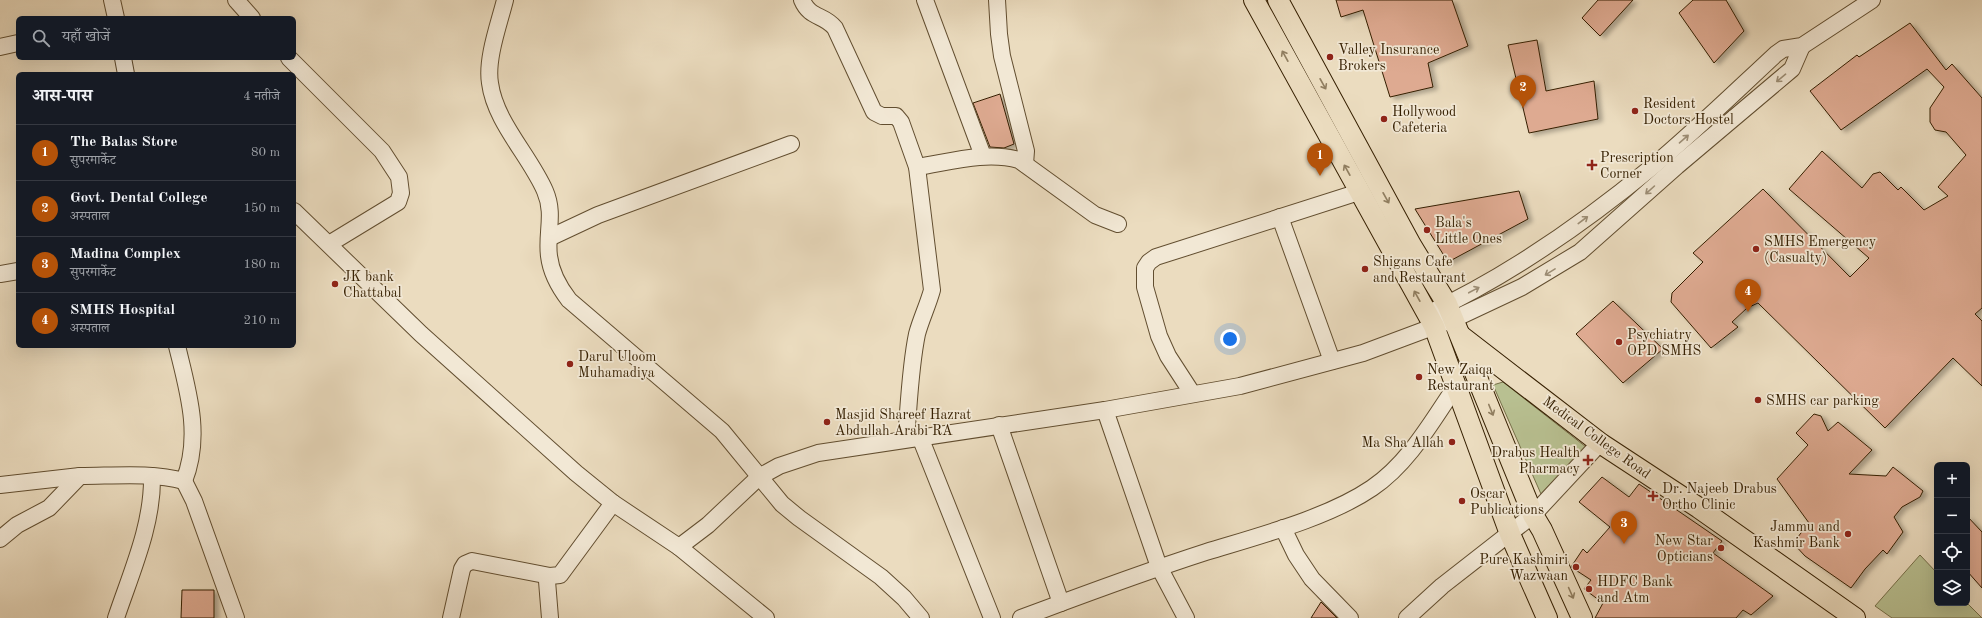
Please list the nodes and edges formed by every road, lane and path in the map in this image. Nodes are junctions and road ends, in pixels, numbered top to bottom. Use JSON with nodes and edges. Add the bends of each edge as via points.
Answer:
{"nodes":[{"id":1,"x":112,"y":0,"type":"edge"},
{"id":2,"x":505,"y":0,"type":"edge"},
{"id":3,"x":802,"y":0,"type":"edge"},
{"id":4,"x":925,"y":0,"type":"edge"},
{"id":5,"x":998,"y":0,"type":"edge"},
{"id":6,"x":1254,"y":0,"type":"edge"},
{"id":7,"x":1278,"y":0,"type":"edge"},
{"id":8,"x":1872,"y":0,"type":"edge"},
{"id":9,"x":238,"y":1,"type":"edge"},
{"id":10,"x":115,"y":16,"type":"edge"},
{"id":11,"x":250,"y":16,"type":"edge"},
{"id":12,"x":16,"y":43,"type":"edge"},
{"id":13,"x":1802,"y":46,"type":"junction"},
{"id":14,"x":0,"y":47,"type":"edge"},
{"id":15,"x":123,"y":60,"type":"edge"},
{"id":16,"x":291,"y":60,"type":"edge"},
{"id":17,"x":126,"y":72,"type":"edge"},
{"id":18,"x":791,"y":144,"type":"dead end"},
{"id":19,"x":983,"y":156,"type":"junction"},
{"id":20,"x":1025,"y":164,"type":"junction"},
{"id":21,"x":916,"y":167,"type":"junction"},
{"id":22,"x":1360,"y":192,"type":"junction"},
{"id":23,"x":296,"y":213,"type":"edge"},
{"id":24,"x":1280,"y":217,"type":"junction"},
{"id":25,"x":1118,"y":224,"type":"dead end"},
{"id":26,"x":549,"y":238,"type":"junction"},
{"id":27,"x":328,"y":244,"type":"junction"},
{"id":28,"x":16,"y":271,"type":"edge"},
{"id":29,"x":0,"y":274,"type":"edge"},
{"id":30,"x":1430,"y":320,"type":"junction"},
{"id":31,"x":1454,"y":320,"type":"junction"},
{"id":32,"x":177,"y":348,"type":"edge"},
{"id":33,"x":1332,"y":361,"type":"junction"},
{"id":34,"x":1456,"y":386,"type":"junction"},
{"id":35,"x":1192,"y":393,"type":"junction"},
{"id":36,"x":1105,"y":410,"type":"junction"},
{"id":37,"x":999,"y":425,"type":"junction"},
{"id":38,"x":913,"y":438,"type":"junction"},
{"id":39,"x":1600,"y":443,"type":"junction"},
{"id":40,"x":80,"y":476,"type":"junction"},
{"id":41,"x":152,"y":476,"type":"junction"},
{"id":42,"x":184,"y":481,"type":"junction"},
{"id":43,"x":754,"y":483,"type":"junction"},
{"id":44,"x":0,"y":485,"type":"edge"},
{"id":45,"x":613,"y":503,"type":"junction"},
{"id":46,"x":1533,"y":516,"type":"junction"},
{"id":47,"x":1282,"y":528,"type":"junction"},
{"id":48,"x":1510,"y":534,"type":"junction"},
{"id":49,"x":0,"y":539,"type":"edge"},
{"id":50,"x":680,"y":547,"type":"junction"},
{"id":51,"x":1159,"y":568,"type":"junction"},
{"id":52,"x":550,"y":576,"type":"junction"},
{"id":53,"x":1061,"y":603,"type":"junction"},
{"id":54,"x":116,"y":618,"type":"edge"},
{"id":55,"x":236,"y":618,"type":"edge"},
{"id":56,"x":451,"y":618,"type":"edge"},
{"id":57,"x":550,"y":618,"type":"edge"},
{"id":58,"x":766,"y":618,"type":"edge"},
{"id":59,"x":920,"y":618,"type":"edge"},
{"id":60,"x":992,"y":618,"type":"edge"},
{"id":61,"x":1021,"y":618,"type":"edge"},
{"id":62,"x":1186,"y":618,"type":"edge"},
{"id":63,"x":1350,"y":618,"type":"edge"},
{"id":64,"x":1407,"y":618,"type":"edge"},
{"id":65,"x":1547,"y":618,"type":"edge"},
{"id":66,"x":1582,"y":618,"type":"edge"},
{"id":67,"x":1855,"y":618,"type":"edge"}],
"edges":[{"from":1,"to":10,"type":"street"},
{"from":2,"to":26,"type":"street","via":[[490,61],[490,82],[499,112],[545,191],[550,213]]},
{"from":3,"to":21,"type":"street","via":[[811,14],[835,28],[874,112],[877,115],[896,116],[899,119]]},
{"from":4,"to":19,"type":"street"},
{"from":5,"to":20,"type":"street","via":[[998,34],[1026,151]]},
{"from":22,"to":6,"type":"main road","one_way":true},
{"from":7,"to":31,"type":"main road","one_way":true},
{"from":8,"to":13,"type":"street"},
{"from":9,"to":11,"type":"street"},
{"from":12,"to":14,"type":"street"},
{"from":31,"to":13,"type":"street","one_way":true,"via":[[1531,257],[1580,223],[1657,163],[1776,54],[1783,49]]},
{"from":13,"to":31,"type":"street","one_way":true,"via":[[1792,69],[1580,252],[1522,288]]},
{"from":15,"to":17,"type":"street"},
{"from":16,"to":27,"type":"street","via":[[382,152],[399,177],[401,185],[398,202]]},
{"from":18,"to":26,"type":"street","via":[[598,215]]},
{"from":19,"to":20,"type":"street","via":[[1008,157]]},
{"from":19,"to":21,"type":"street"},
{"from":20,"to":25,"type":"street","via":[[1095,215]]},
{"from":21,"to":38,"type":"street","via":[[932,290],[914,347]]},
{"from":22,"to":24,"type":"street"},
{"from":30,"to":22,"type":"main road","one_way":true},
{"from":23,"to":27,"type":"street"},
{"from":24,"to":33,"type":"street"},
{"from":24,"to":35,"type":"street","via":[[1156,257],[1145,268],[1145,287],[1159,336],[1168,356]]},
{"from":26,"to":43,"type":"street","via":[[549,257],[553,274],[569,300],[722,431]]},
{"from":27,"to":45,"type":"street","via":[[421,334]]},
{"from":28,"to":29,"type":"street"},
{"from":30,"to":31,"type":"street"},
{"from":30,"to":33,"type":"street","via":[[1363,353]]},
{"from":30,"to":34,"type":"main road"},
{"from":31,"to":39,"type":"main road","name":"Medical College Road"},
{"from":31,"to":46,"type":"main road","one_way":true},
{"from":32,"to":42,"type":"street","via":[[193,422],[193,448]]},
{"from":33,"to":35,"type":"street","via":[[1240,386]]},
{"from":34,"to":47,"type":"street","via":[[1411,451],[1378,483],[1335,508]]},
{"from":34,"to":48,"type":"main road"},
{"from":35,"to":36,"type":"street"},
{"from":36,"to":37,"type":"street"},
{"from":36,"to":51,"type":"street"},
{"from":37,"to":38,"type":"street"},
{"from":37,"to":53,"type":"street"},
{"from":38,"to":43,"type":"street","via":[[818,452],[779,466]]},
{"from":38,"to":60,"type":"street"},
{"from":39,"to":46,"type":"street"},
{"from":39,"to":67,"type":"main road","name":"Medical College Road","via":[[1699,508]]},
{"from":40,"to":41,"type":"street"},
{"from":40,"to":44,"type":"street"},
{"from":40,"to":49,"type":"street","via":[[49,508],[17,525]]},
{"from":41,"to":42,"type":"street"},
{"from":41,"to":54,"type":"street","via":[[152,494],[144,532]]},
{"from":42,"to":55,"type":"street","via":[[194,501]]},
{"from":43,"to":50,"type":"street"},
{"from":43,"to":59,"type":"street","via":[[882,577]]},
{"from":45,"to":50,"type":"street"},
{"from":45,"to":52,"type":"street","via":[[564,571],[556,576]]},
{"from":46,"to":48,"type":"street"},
{"from":46,"to":66,"type":"main road","one_way":true,"via":[[1542,530]]},
{"from":47,"to":51,"type":"street"},
{"from":47,"to":63,"type":"street","via":[[1312,579]]},
{"from":48,"to":64,"type":"street","via":[[1442,586]]},
{"from":48,"to":65,"type":"main road"},
{"from":50,"to":58,"type":"street"},
{"from":51,"to":53,"type":"street"},
{"from":51,"to":62,"type":"street"},
{"from":52,"to":56,"type":"street","via":[[468,562],[462,569]]},
{"from":52,"to":57,"type":"street","via":[[547,582]]},
{"from":53,"to":61,"type":"street"}]}
